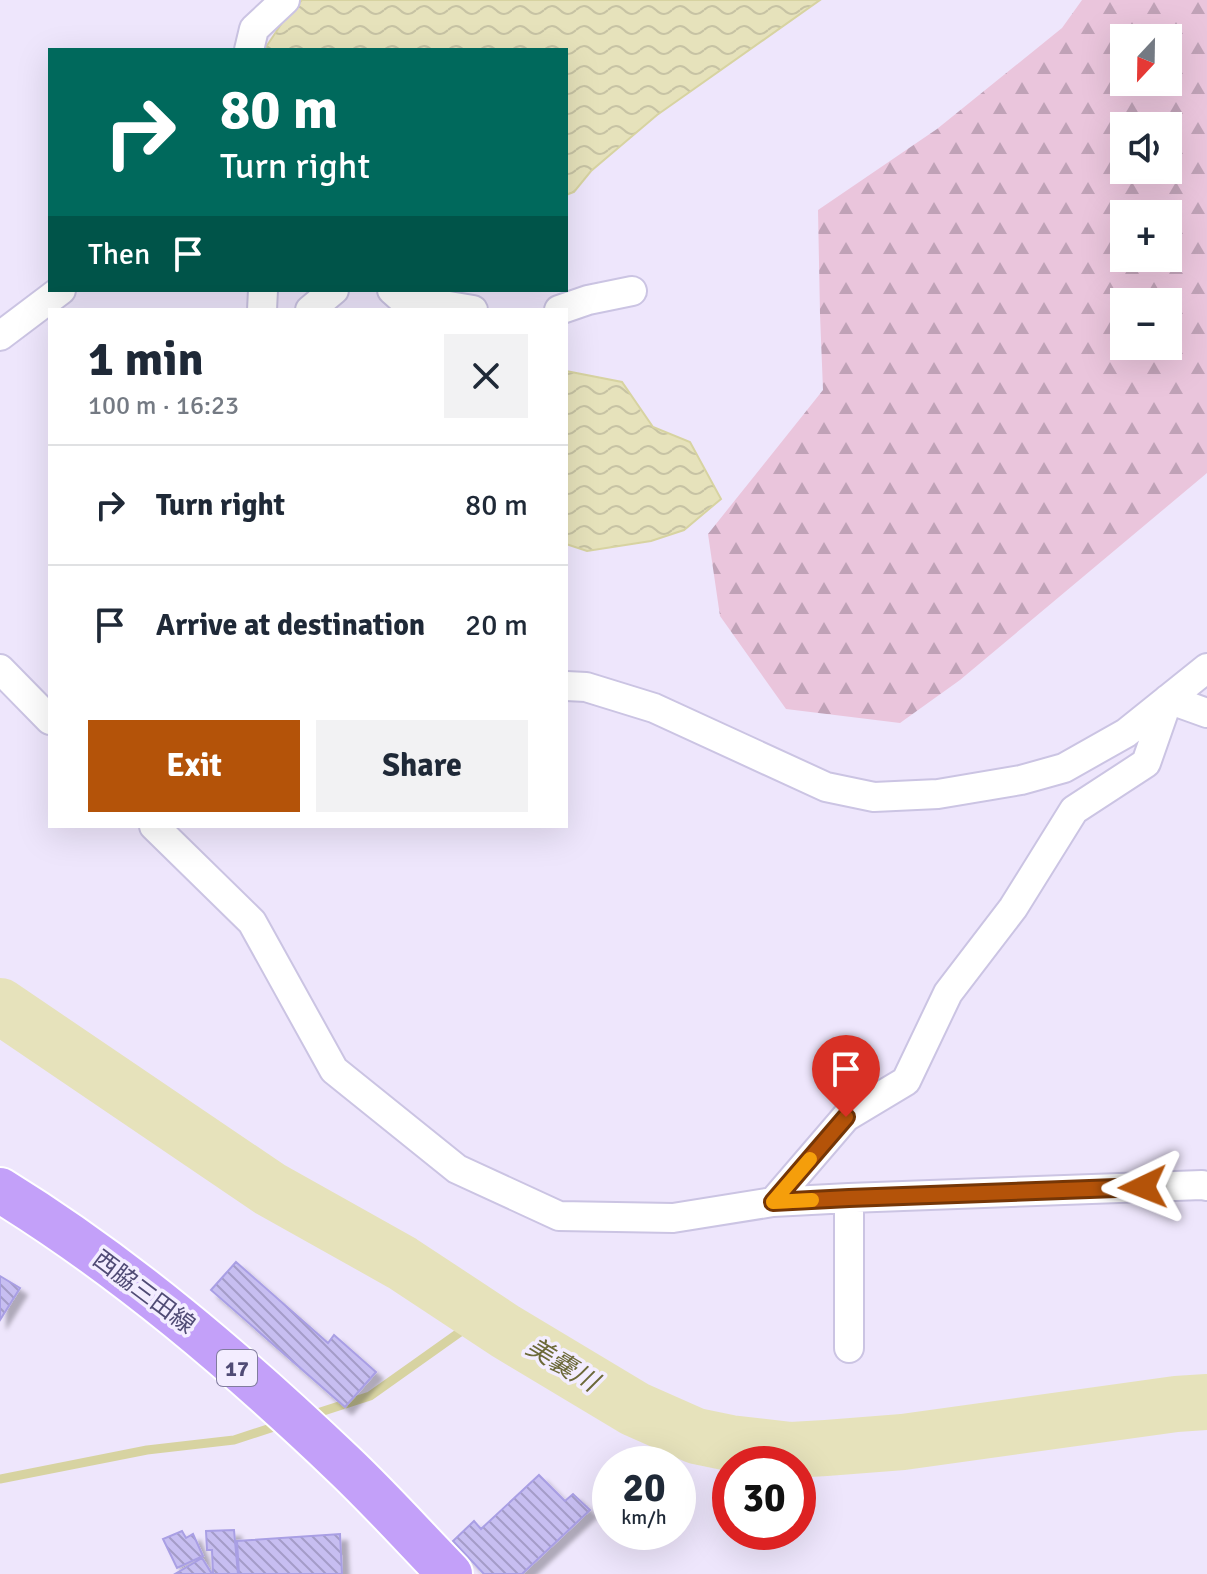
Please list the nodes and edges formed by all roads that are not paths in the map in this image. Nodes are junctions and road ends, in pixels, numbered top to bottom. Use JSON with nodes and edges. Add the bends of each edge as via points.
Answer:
{"nodes":[{"id":1,"x":285,"y":0,"type":"edge"},
{"id":2,"x":249,"y":48,"type":"edge"},
{"id":3,"x":632,"y":291,"type":"dead end"},
{"id":4,"x":58,"y":292,"type":"edge"},
{"id":5,"x":332,"y":292,"type":"edge"},
{"id":6,"x":394,"y":292,"type":"edge"},
{"id":7,"x":312,"y":308,"type":"edge"},
{"id":8,"x":461,"y":308,"type":"edge"},
{"id":9,"x":565,"y":308,"type":"edge"},
{"id":10,"x":0,"y":336,"type":"edge"},
{"id":11,"x":1207,"y":668,"type":"edge"},
{"id":12,"x":0,"y":669,"type":"edge"},
{"id":13,"x":568,"y":686,"type":"edge"},
{"id":14,"x":1168,"y":699,"type":"junction"},
{"id":15,"x":1207,"y":713,"type":"edge"},
{"id":16,"x":48,"y":718,"type":"edge"},
{"id":17,"x":156,"y":828,"type":"edge"},
{"id":18,"x":1207,"y":1186,"type":"edge"},
{"id":19,"x":0,"y":1190,"type":"edge"},
{"id":20,"x":849,"y":1198,"type":"junction"},
{"id":21,"x":773,"y":1202,"type":"junction"},
{"id":22,"x":849,"y":1348,"type":"dead end"},
{"id":23,"x":450,"y":1574,"type":"edge"}],
"edges":[{"from":1,"to":2,"type":"street","via":[[254,29]]},
{"from":3,"to":9,"type":"street"},
{"from":4,"to":10,"type":"street"},
{"from":5,"to":7,"type":"street"},
{"from":6,"to":8,"type":"street","via":[[401,298]]},
{"from":11,"to":14,"type":"street"},
{"from":12,"to":16,"type":"street"},
{"from":13,"to":14,"type":"street","via":[[654,708],[826,787],[874,797],[938,794],[1064,768],[1126,733]]},
{"from":14,"to":15,"type":"street"},
{"from":14,"to":21,"type":"street","via":[[1146,763],[1074,810],[1013,908],[948,993],[906,1081],[846,1117]]},
{"from":17,"to":21,"type":"street","via":[[252,922],[334,1070],[457,1169],[559,1216],[673,1218]]},
{"from":18,"to":20,"type":"street"},
{"from":19,"to":23,"type":"main road","name":"西脇三田線","number":"17","via":[[111,1265],[197,1332],[345,1466]]},
{"from":20,"to":21,"type":"street"},
{"from":20,"to":22,"type":"street"}]}
